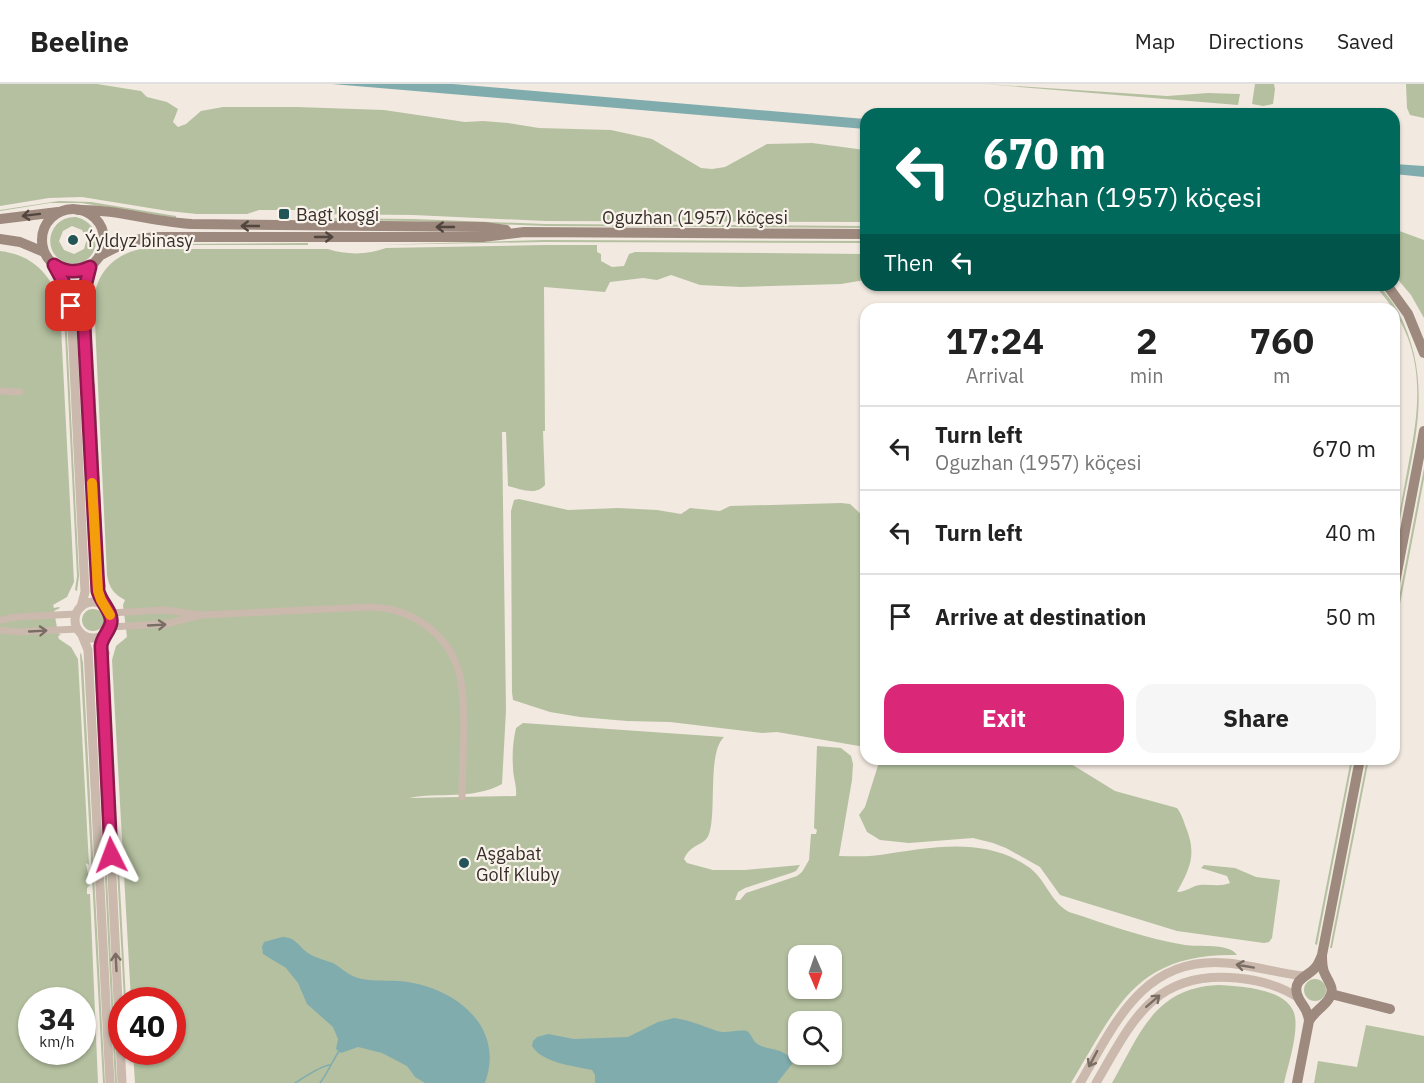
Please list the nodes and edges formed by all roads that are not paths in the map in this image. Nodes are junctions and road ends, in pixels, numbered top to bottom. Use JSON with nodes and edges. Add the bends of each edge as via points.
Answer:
{"nodes":[{"id":1,"x":78,"y":210,"type":"junction"},
{"id":2,"x":62,"y":212,"type":"junction"},
{"id":3,"x":0,"y":219,"type":"edge"},
{"id":4,"x":524,"y":232,"type":"junction"},
{"id":5,"x":860,"y":234,"type":"edge"},
{"id":6,"x":0,"y":239,"type":"edge"},
{"id":7,"x":45,"y":252,"type":"junction"},
{"id":8,"x":101,"y":255,"type":"junction"},
{"id":9,"x":54,"y":265,"type":"junction"},
{"id":10,"x":90,"y":267,"type":"junction"},
{"id":11,"x":1391,"y":291,"type":"edge"},
{"id":12,"x":1424,"y":352,"type":"edge"},
{"id":13,"x":0,"y":391,"type":"edge"},
{"id":14,"x":20,"y":392,"type":"dead end"},
{"id":15,"x":1424,"y":431,"type":"edge"},
{"id":16,"x":1400,"y":557,"type":"edge"},
{"id":17,"x":106,"y":609,"type":"junction"},
{"id":18,"x":78,"y":610,"type":"junction"},
{"id":19,"x":202,"y":615,"type":"junction"},
{"id":20,"x":0,"y":620,"type":"edge"},
{"id":21,"x":0,"y":630,"type":"edge"},
{"id":22,"x":107,"y":630,"type":"junction"},
{"id":23,"x":80,"y":632,"type":"junction"},
{"id":24,"x":1359,"y":765,"type":"edge"},
{"id":25,"x":462,"y":797,"type":"dead end"},
{"id":26,"x":1322,"y":955,"type":"junction"},
{"id":27,"x":1306,"y":974,"type":"junction"},
{"id":28,"x":1325,"y":975,"type":"junction"},
{"id":29,"x":1331,"y":994,"type":"junction"},
{"id":30,"x":1301,"y":1001,"type":"junction"},
{"id":31,"x":1323,"y":1005,"type":"junction"},
{"id":32,"x":1390,"y":1009,"type":"dead end"},
{"id":33,"x":1309,"y":1021,"type":"junction"},
{"id":34,"x":111,"y":1083,"type":"edge"},
{"id":35,"x":122,"y":1083,"type":"edge"},
{"id":36,"x":1080,"y":1083,"type":"edge"},
{"id":37,"x":1096,"y":1083,"type":"edge"},
{"id":38,"x":1297,"y":1083,"type":"edge"}],
"edges":[{"from":1,"to":2,"type":"main road","name":"Oguzhan (1957) köçesi"},
{"from":4,"to":1,"type":"main road","name":"Oguzhan (1957) köçesi","one_way":true,"via":[[484,227],[203,225]]},
{"from":1,"to":8,"type":"main road","via":[[93,216],[102,229],[105,239]]},
{"from":2,"to":3,"type":"main road","name":"Oguzhan (1957) köçesi","one_way":true},
{"from":2,"to":7,"type":"main road","via":[[49,221],[44,231]]},
{"from":4,"to":5,"type":"main road","name":"Oguzhan (1957) köçesi"},
{"from":8,"to":4,"type":"main road","name":"Oguzhan (1957) köçesi","one_way":true,"via":[[126,242],[148,238],[483,237]]},
{"from":6,"to":7,"type":"main road"},
{"from":7,"to":9,"type":"main road"},
{"from":8,"to":10,"type":"main road","name":"Oguzhan (1957) köçesi"},
{"from":9,"to":10,"type":"main road","via":[[75,272]]},
{"from":9,"to":18,"type":"street","via":[[71,306],[85,592]]},
{"from":10,"to":17,"type":"street","via":[[83,311],[98,591]]},
{"from":11,"to":12,"type":"main road","via":[[1408,314]]},
{"from":13,"to":14,"type":"street"},
{"from":15,"to":16,"type":"main road"},
{"from":17,"to":18,"type":"street","via":[[92,602]]},
{"from":17,"to":19,"type":"street"},
{"from":17,"to":22,"type":"street","via":[[111,619]]},
{"from":18,"to":20,"type":"street"},
{"from":18,"to":23,"type":"street","via":[[75,621]]},
{"from":22,"to":19,"type":"street","one_way":true,"via":[[166,624]]},
{"from":19,"to":25,"type":"street","via":[[378,607],[401,612],[425,624],[450,651],[460,676]]},
{"from":21,"to":23,"type":"street","one_way":true},
{"from":22,"to":23,"type":"street","via":[[94,638]]},
{"from":35,"to":22,"type":"street","one_way":true,"via":[[101,646]]},
{"from":23,"to":34,"type":"street","via":[[88,651]]},
{"from":24,"to":26,"type":"main road"},
{"from":26,"to":27,"type":"main road","via":[[1316,967]]},
{"from":26,"to":28,"type":"main road"},
{"from":27,"to":28,"type":"main road"},
{"from":27,"to":30,"type":"main road","via":[[1297,986]]},
{"from":27,"to":36,"type":"street","one_way":true,"via":[[1218,963],[1193,965],[1168,974],[1147,986],[1122,1013]]},
{"from":28,"to":29,"type":"main road"},
{"from":29,"to":31,"type":"main road"},
{"from":29,"to":32,"type":"main road"},
{"from":30,"to":31,"type":"main road","via":[[1315,1007]]},
{"from":30,"to":33,"type":"main road"},
{"from":37,"to":30,"type":"street","one_way":true,"via":[[1146,1007],[1180,983],[1210,977],[1245,978],[1279,987]]},
{"from":31,"to":33,"type":"main road"},
{"from":33,"to":38,"type":"main road"}]}
